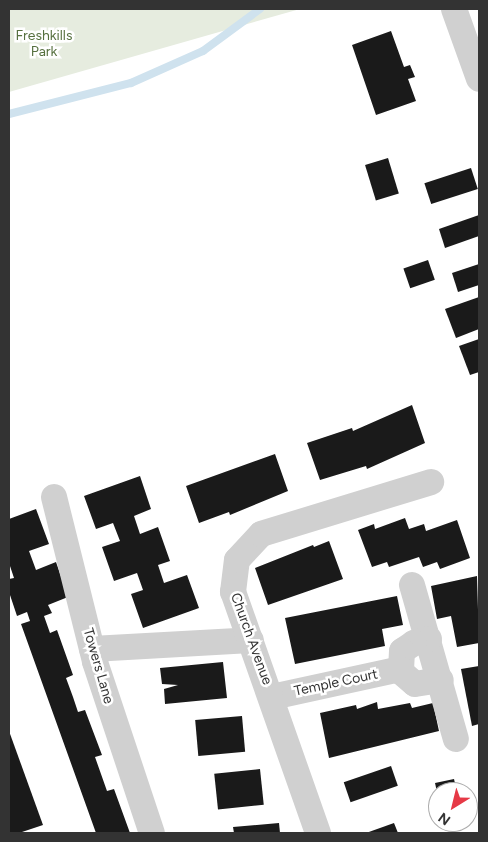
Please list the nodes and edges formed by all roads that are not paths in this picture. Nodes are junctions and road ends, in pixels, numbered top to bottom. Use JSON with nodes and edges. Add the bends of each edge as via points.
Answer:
{"nodes":[{"id":1,"x":454,"y":9,"type":"edge"},
{"id":2,"x":479,"y":80,"type":"edge"},
{"id":3,"x":431,"y":482,"type":"dead end"},
{"id":4,"x":54,"y":497,"type":"dead end"},
{"id":5,"x":412,"y":585,"type":"dead end"},
{"id":6,"x":429,"y":639,"type":"junction"},
{"id":7,"x":251,"y":640,"type":"junction"},
{"id":8,"x":92,"y":649,"type":"junction"},
{"id":9,"x":400,"y":669,"type":"junction"},
{"id":10,"x":441,"y":680,"type":"junction"},
{"id":11,"x":272,"y":697,"type":"junction"},
{"id":12,"x":456,"y":739,"type":"dead end"},
{"id":13,"x":152,"y":833,"type":"edge"},
{"id":14,"x":318,"y":833,"type":"edge"}],
"edges":[{"from":1,"to":2,"type":"street"},
{"from":3,"to":7,"type":"street","name":"Church Avenue","via":[[261,534],[248,545],[237,560],[233,592]]},
{"from":4,"to":8,"type":"street","name":"Towers Lane"},
{"from":5,"to":6,"type":"street"},
{"from":6,"to":9,"type":"street","via":[[407,646],[400,658]]},
{"from":6,"to":10,"type":"street"},
{"from":7,"to":8,"type":"street"},
{"from":7,"to":11,"type":"street","name":"Church Avenue"},
{"from":8,"to":13,"type":"street","name":"Towers Lane"},
{"from":9,"to":10,"type":"street","via":[[405,678],[415,684]]},
{"from":9,"to":11,"type":"street","name":"Temple Court"},
{"from":10,"to":12,"type":"street"},
{"from":11,"to":14,"type":"street","name":"Church Avenue"}]}
